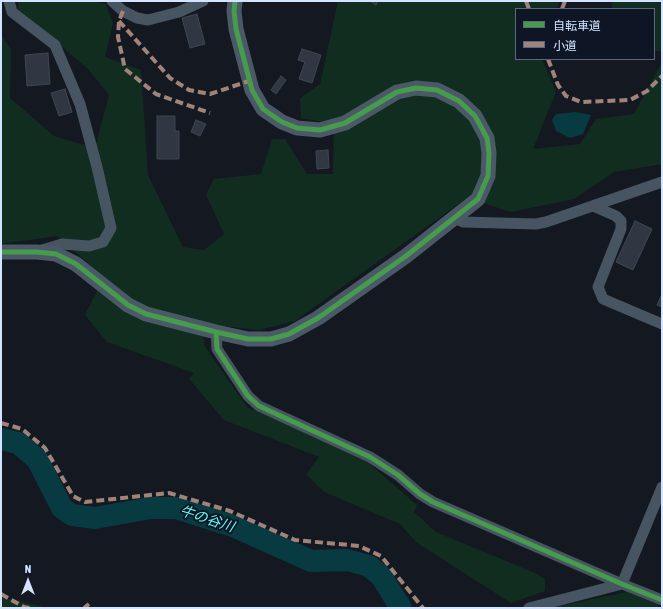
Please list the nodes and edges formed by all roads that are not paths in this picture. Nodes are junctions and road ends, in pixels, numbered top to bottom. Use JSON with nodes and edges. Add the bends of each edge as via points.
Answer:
{"nodes":[{"id":1,"x":9,"y":1,"type":"edge"},
{"id":2,"x":112,"y":1,"type":"edge"},
{"id":3,"x":203,"y":1,"type":"edge"},
{"id":4,"x":235,"y":1,"type":"edge"},
{"id":5,"x":662,"y":182,"type":"edge"},
{"id":6,"x":593,"y":206,"type":"junction"},
{"id":7,"x":454,"y":218,"type":"junction"},
{"id":8,"x":1,"y":252,"type":"edge"},
{"id":9,"x":37,"y":252,"type":"junction"},
{"id":10,"x":662,"y":324,"type":"edge"},
{"id":11,"x":216,"y":332,"type":"junction"},
{"id":12,"x":662,"y":487,"type":"edge"},
{"id":13,"x":622,"y":584,"type":"junction"},
{"id":14,"x":662,"y":600,"type":"edge"},
{"id":15,"x":528,"y":608,"type":"edge"}],
"edges":[{"from":1,"to":9,"type":"street","via":[[12,12],[55,45],[80,104],[98,167],[111,228],[103,242],[89,246],[62,244]]},
{"from":2,"to":3,"type":"street","via":[[123,11],[148,20],[179,12]]},
{"from":4,"to":7,"type":"street","via":[[236,29],[252,90],[262,109],[282,122],[297,128],[320,130],[345,123],[397,92],[416,88],[437,90],[459,101],[475,116],[488,138],[488,176],[478,199]]},
{"from":5,"to":6,"type":"street"},
{"from":6,"to":7,"type":"street","via":[[536,224],[463,222]]},
{"from":6,"to":10,"type":"street","via":[[616,216],[621,229],[598,287],[603,300]]},
{"from":7,"to":11,"type":"street","via":[[406,256],[318,318],[289,334],[271,339],[248,339]]},
{"from":8,"to":9,"type":"street"},
{"from":9,"to":11,"type":"street","via":[[56,254],[76,264],[128,305],[146,314]]},
{"from":11,"to":13,"type":"street","via":[[217,349],[248,396],[259,406],[370,457],[398,474],[433,502]]},
{"from":12,"to":13,"type":"street"},
{"from":13,"to":14,"type":"street"},
{"from":13,"to":15,"type":"street"}]}
